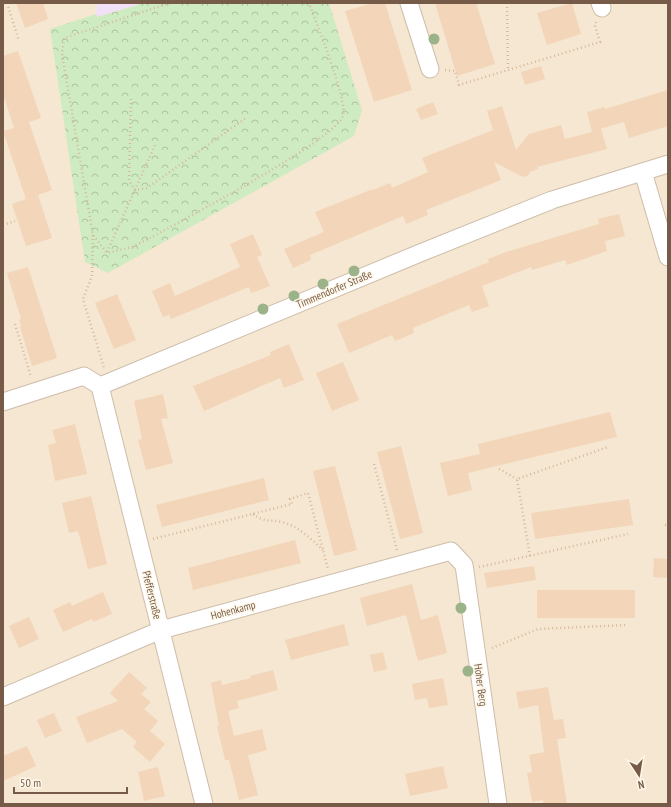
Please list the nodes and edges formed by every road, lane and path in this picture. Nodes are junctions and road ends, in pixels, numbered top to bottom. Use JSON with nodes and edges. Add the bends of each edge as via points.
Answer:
{"nodes":[{"id":1,"x":7,"y":3,"type":"edge"},
{"id":2,"x":170,"y":3,"type":"edge"},
{"id":3,"x":309,"y":3,"type":"edge"},
{"id":4,"x":409,"y":3,"type":"edge"},
{"id":5,"x":507,"y":3,"type":"edge"},
{"id":6,"x":595,"y":26,"type":"dead end"},
{"id":7,"x":19,"y":41,"type":"dead end"},
{"id":8,"x":430,"y":69,"type":"dead end"},
{"id":9,"x":508,"y":70,"type":"junction"},
{"id":10,"x":455,"y":71,"type":"dead end"},
{"id":11,"x":131,"y":99,"type":"dead end"},
{"id":12,"x":246,"y":118,"type":"dead end"},
{"id":13,"x":156,"y":143,"type":"dead end"},
{"id":14,"x":668,"y":164,"type":"edge"},
{"id":15,"x":643,"y":172,"type":"junction"},
{"id":16,"x":136,"y":190,"type":"junction"},
{"id":17,"x":15,"y":222,"type":"dead end"},
{"id":18,"x":3,"y":225,"type":"edge"},
{"id":19,"x":93,"y":235,"type":"junction"},
{"id":20,"x":107,"y":253,"type":"junction"},
{"id":21,"x":668,"y":257,"type":"edge"},
{"id":22,"x":15,"y":324,"type":"dead end"},
{"id":23,"x":104,"y":384,"type":"junction"},
{"id":24,"x":36,"y":393,"type":"junction"},
{"id":25,"x":3,"y":402,"type":"edge"},
{"id":26,"x":608,"y":447,"type":"dead end"},
{"id":27,"x":374,"y":464,"type":"dead end"},
{"id":28,"x":499,"y":469,"type":"dead end"},
{"id":29,"x":517,"y":479,"type":"junction"},
{"id":30,"x":252,"y":514,"type":"junction"},
{"id":31,"x":628,"y":534,"type":"dead end"},
{"id":32,"x":139,"y":542,"type":"junction"},
{"id":33,"x":323,"y":551,"type":"junction"},
{"id":34,"x":530,"y":556,"type":"junction"},
{"id":35,"x":400,"y":564,"type":"junction"},
{"id":36,"x":465,"y":568,"type":"junction"},
{"id":37,"x":332,"y":582,"type":"junction"},
{"id":38,"x":626,"y":625,"type":"dead end"},
{"id":39,"x":161,"y":630,"type":"junction"},
{"id":40,"x":477,"y":654,"type":"junction"},
{"id":41,"x":3,"y":697,"type":"edge"},
{"id":42,"x":204,"y":804,"type":"edge"},
{"id":43,"x":498,"y":804,"type":"edge"}],
"edges":[{"from":1,"to":7,"type":"path"},
{"from":2,"to":19,"type":"path","via":[[64,38],[62,54]]},
{"from":3,"to":20,"type":"path","via":[[342,98],[344,115],[336,127],[270,170],[132,248]]},
{"from":4,"to":8,"type":"street"},
{"from":5,"to":9,"type":"path"},
{"from":6,"to":9,"type":"path","via":[[600,42]]},
{"from":9,"to":10,"type":"path","via":[[459,85]]},
{"from":11,"to":16,"type":"path","via":[[129,181]]},
{"from":12,"to":16,"type":"path","via":[[147,188]]},
{"from":13,"to":16,"type":"path"},
{"from":14,"to":15,"type":"street","name":"Timmendorfer Straße"},
{"from":15,"to":21,"type":"street"},
{"from":15,"to":23,"type":"street","name":"Timmendorfer Straße","via":[[552,200]]},
{"from":16,"to":20,"type":"path"},
{"from":17,"to":18,"type":"path"},
{"from":19,"to":20,"type":"path"},
{"from":19,"to":23,"type":"path","via":[[92,276],[83,299]]},
{"from":22,"to":24,"type":"path"},
{"from":23,"to":24,"type":"street","via":[[84,376]]},
{"from":23,"to":32,"type":"street","name":"Pfefferstraße"},
{"from":24,"to":25,"type":"street"},
{"from":26,"to":29,"type":"path"},
{"from":27,"to":35,"type":"path"},
{"from":28,"to":29,"type":"path"},
{"from":29,"to":34,"type":"path"},
{"from":30,"to":32,"type":"path"},
{"from":30,"to":33,"type":"path","via":[[262,521],[282,522],[304,533]]},
{"from":30,"to":33,"type":"path","via":[[292,504],[290,499],[308,493]]},
{"from":31,"to":34,"type":"path"},
{"from":32,"to":39,"type":"street","name":"Pfefferstraße"},
{"from":33,"to":37,"type":"path"},
{"from":34,"to":36,"type":"path"},
{"from":35,"to":36,"type":"street","name":"Hohenkamp","via":[[451,551]]},
{"from":35,"to":37,"type":"street","name":"Hohenkamp"},
{"from":36,"to":40,"type":"street","name":"Hoher Berg"},
{"from":37,"to":39,"type":"street","name":"Hohenkamp"},
{"from":38,"to":40,"type":"path","via":[[538,629]]},
{"from":39,"to":41,"type":"street","name":"Hohenkamp"},
{"from":39,"to":42,"type":"street","name":"Pfefferstraße"},
{"from":40,"to":43,"type":"street","name":"Hoher Berg"}]}
